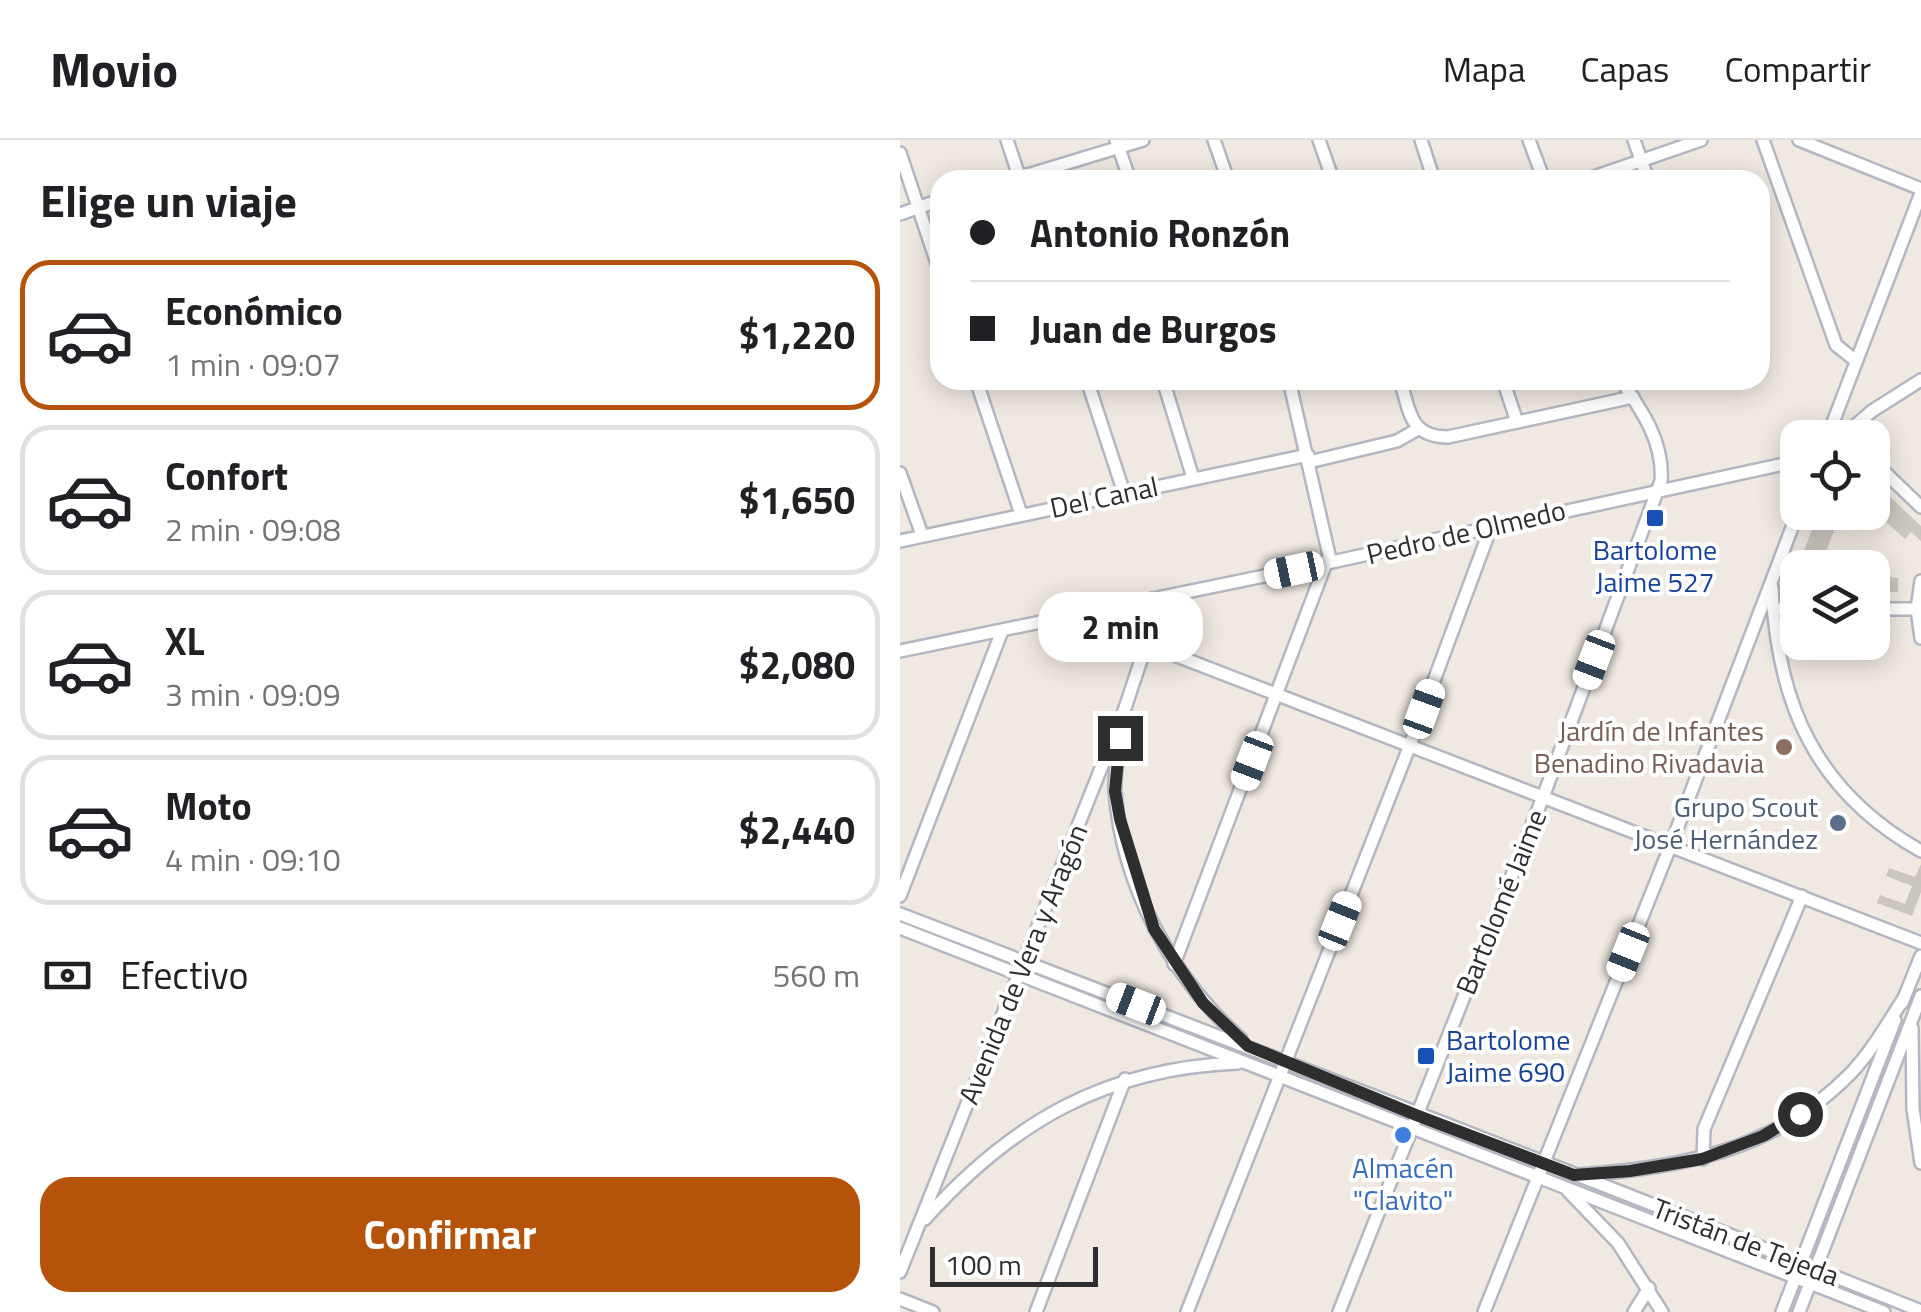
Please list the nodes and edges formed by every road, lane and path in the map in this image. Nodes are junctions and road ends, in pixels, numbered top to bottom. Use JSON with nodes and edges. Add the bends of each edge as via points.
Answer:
{"nodes":[{"id":1,"x":1007,"y":140,"type":"edge"},
{"id":2,"x":1144,"y":140,"type":"edge"},
{"id":3,"x":1214,"y":140,"type":"edge"},
{"id":4,"x":1320,"y":140,"type":"edge"},
{"id":5,"x":1421,"y":140,"type":"edge"},
{"id":6,"x":1529,"y":140,"type":"edge"},
{"id":7,"x":1634,"y":140,"type":"edge"},
{"id":8,"x":1701,"y":140,"type":"edge"},
{"id":9,"x":1763,"y":140,"type":"edge"},
{"id":10,"x":1799,"y":140,"type":"edge"},
{"id":11,"x":1118,"y":144,"type":"edge"},
{"id":12,"x":900,"y":153,"type":"edge"},
{"id":13,"x":1641,"y":160,"type":"junction"},
{"id":14,"x":1017,"y":170,"type":"edge"},
{"id":15,"x":1043,"y":170,"type":"edge"},
{"id":16,"x":1127,"y":170,"type":"edge"},
{"id":17,"x":1224,"y":170,"type":"edge"},
{"id":18,"x":1330,"y":170,"type":"edge"},
{"id":19,"x":1431,"y":170,"type":"edge"},
{"id":20,"x":1540,"y":170,"type":"edge"},
{"id":21,"x":1613,"y":170,"type":"edge"},
{"id":22,"x":1644,"y":170,"type":"edge"},
{"id":23,"x":1921,"y":191,"type":"edge"},
{"id":24,"x":930,"y":204,"type":"edge"},
{"id":25,"x":918,"y":208,"type":"junction"},
{"id":26,"x":900,"y":214,"type":"edge"},
{"id":27,"x":930,"y":243,"type":"edge"},
{"id":28,"x":1856,"y":361,"type":"junction"},
{"id":29,"x":1921,"y":380,"type":"edge"},
{"id":30,"x":979,"y":390,"type":"edge"},
{"id":31,"x":1090,"y":390,"type":"edge"},
{"id":32,"x":1166,"y":390,"type":"edge"},
{"id":33,"x":1291,"y":390,"type":"edge"},
{"id":34,"x":1404,"y":390,"type":"edge"},
{"id":35,"x":1506,"y":390,"type":"edge"},
{"id":36,"x":1628,"y":390,"type":"edge"},
{"id":37,"x":1633,"y":398,"type":"junction"},
{"id":38,"x":1835,"y":420,"type":"edge"},
{"id":39,"x":1863,"y":420,"type":"edge"},
{"id":40,"x":1517,"y":422,"type":"junction"},
{"id":41,"x":1418,"y":429,"type":"junction"},
{"id":42,"x":1308,"y":458,"type":"junction"},
{"id":43,"x":1780,"y":465,"type":"edge"},
{"id":44,"x":900,"y":473,"type":"edge"},
{"id":45,"x":1890,"y":477,"type":"edge"},
{"id":46,"x":1193,"y":478,"type":"junction"},
{"id":47,"x":1658,"y":490,"type":"junction"},
{"id":48,"x":1124,"y":492,"type":"junction"},
{"id":49,"x":1921,"y":507,"type":"edge"},
{"id":50,"x":1021,"y":514,"type":"junction"},
{"id":51,"x":1491,"y":527,"type":"junction"},
{"id":52,"x":1791,"y":530,"type":"edge"},
{"id":53,"x":922,"y":535,"type":"junction"},
{"id":54,"x":900,"y":541,"type":"edge"},
{"id":55,"x":1327,"y":563,"type":"junction"},
{"id":56,"x":1921,"y":581,"type":"edge"},
{"id":57,"x":1772,"y":583,"type":"junction"},
{"id":58,"x":1162,"y":596,"type":"junction"},
{"id":59,"x":1773,"y":609,"type":"junction"},
{"id":60,"x":1780,"y":609,"type":"edge"},
{"id":61,"x":1890,"y":609,"type":"edge"},
{"id":62,"x":1918,"y":609,"type":"junction"},
{"id":63,"x":1002,"y":630,"type":"junction"},
{"id":64,"x":1921,"y":638,"type":"edge"},
{"id":65,"x":1146,"y":644,"type":"junction"},
{"id":66,"x":900,"y":651,"type":"edge"},
{"id":67,"x":1278,"y":694,"type":"junction"},
{"id":68,"x":1124,"y":708,"type":"junction"},
{"id":69,"x":1410,"y":745,"type":"junction"},
{"id":70,"x":1543,"y":797,"type":"junction"},
{"id":71,"x":1670,"y":847,"type":"junction"},
{"id":72,"x":1921,"y":852,"type":"edge"},
{"id":73,"x":900,"y":896,"type":"edge"},
{"id":74,"x":1802,"y":896,"type":"junction"},
{"id":75,"x":900,"y":914,"type":"edge"},
{"id":76,"x":900,"y":928,"type":"edge"},
{"id":77,"x":1921,"y":943,"type":"edge"},
{"id":78,"x":1921,"y":956,"type":"edge"},
{"id":79,"x":1025,"y":962,"type":"junction"},
{"id":80,"x":1174,"y":964,"type":"junction"},
{"id":81,"x":1019,"y":974,"type":"junction"},
{"id":82,"x":1921,"y":996,"type":"edge"},
{"id":83,"x":1904,"y":998,"type":"junction"},
{"id":84,"x":1913,"y":1014,"type":"junction"},
{"id":85,"x":1248,"y":1046,"type":"junction"},
{"id":86,"x":1284,"y":1062,"type":"junction"},
{"id":87,"x":1244,"y":1063,"type":"junction"},
{"id":88,"x":1279,"y":1076,"type":"junction"},
{"id":89,"x":1125,"y":1080,"type":"junction"},
{"id":90,"x":1416,"y":1115,"type":"junction"},
{"id":91,"x":1411,"y":1128,"type":"junction"},
{"id":92,"x":1702,"y":1159,"type":"junction"},
{"id":93,"x":1542,"y":1163,"type":"junction"},
{"id":94,"x":1921,"y":1163,"type":"edge"},
{"id":95,"x":1574,"y":1175,"type":"junction"},
{"id":96,"x":1536,"y":1177,"type":"junction"},
{"id":97,"x":1565,"y":1188,"type":"junction"},
{"id":98,"x":919,"y":1226,"type":"junction"},
{"id":99,"x":1801,"y":1263,"type":"junction"},
{"id":100,"x":1816,"y":1268,"type":"junction"},
{"id":101,"x":900,"y":1272,"type":"edge"},
{"id":102,"x":1795,"y":1278,"type":"junction"},
{"id":103,"x":1810,"y":1284,"type":"junction"},
{"id":104,"x":1649,"y":1288,"type":"junction"},
{"id":105,"x":900,"y":1299,"type":"edge"},
{"id":106,"x":1921,"y":1310,"type":"edge"},
{"id":107,"x":933,"y":1312,"type":"edge"},
{"id":108,"x":1036,"y":1312,"type":"edge"},
{"id":109,"x":1187,"y":1312,"type":"edge"},
{"id":110,"x":1339,"y":1312,"type":"edge"},
{"id":111,"x":1484,"y":1312,"type":"edge"},
{"id":112,"x":1634,"y":1312,"type":"edge"},
{"id":113,"x":1662,"y":1312,"type":"edge"},
{"id":114,"x":1782,"y":1312,"type":"edge"},
{"id":115,"x":1799,"y":1312,"type":"edge"},
{"id":116,"x":1884,"y":1312,"type":"edge"}],
"edges":[{"from":1,"to":14,"type":"street"},
{"from":2,"to":11,"type":"street"},
{"from":3,"to":17,"type":"street"},
{"from":4,"to":18,"type":"street"},
{"from":5,"to":19,"type":"street"},
{"from":6,"to":20,"type":"street"},
{"from":7,"to":13,"type":"street"},
{"from":8,"to":13,"type":"street"},
{"from":9,"to":28,"type":"street","via":[[1836,345]]},
{"from":10,"to":23,"type":"street"},
{"from":11,"to":15,"type":"street"},
{"from":11,"to":16,"type":"street"},
{"from":12,"to":25,"type":"street"},
{"from":13,"to":21,"type":"street"},
{"from":13,"to":22,"type":"street"},
{"from":23,"to":28,"type":"street"},
{"from":24,"to":25,"type":"street"},
{"from":25,"to":26,"type":"street"},
{"from":25,"to":27,"type":"street"},
{"from":28,"to":38,"type":"street"},
{"from":29,"to":39,"type":"street"},
{"from":30,"to":50,"type":"street"},
{"from":31,"to":48,"type":"street"},
{"from":32,"to":46,"type":"street"},
{"from":33,"to":42,"type":"street"},
{"from":34,"to":41,"type":"street"},
{"from":35,"to":40,"type":"street"},
{"from":36,"to":37,"type":"street"},
{"from":37,"to":40,"type":"street"},
{"from":37,"to":47,"type":"street","via":[[1657,445]]},
{"from":40,"to":41,"type":"street","via":[[1434,437]]},
{"from":41,"to":42,"type":"street","name":"Del Canal","via":[[1397,442]]},
{"from":42,"to":46,"type":"street","name":"Del Canal"},
{"from":42,"to":55,"type":"street"},
{"from":43,"to":47,"type":"street","name":"Pedro de Olmedo"},
{"from":44,"to":53,"type":"street"},
{"from":45,"to":49,"type":"street"},
{"from":46,"to":48,"type":"street","name":"Del Canal"},
{"from":47,"to":51,"type":"street","name":"Pedro de Olmedo"},
{"from":47,"to":70,"type":"street","name":"Bartolomé Jaime"},
{"from":48,"to":50,"type":"street","name":"Del Canal"},
{"from":50,"to":53,"type":"street","name":"Del Canal"},
{"from":51,"to":55,"type":"street","name":"Pedro de Olmedo"},
{"from":51,"to":69,"type":"street"},
{"from":52,"to":57,"type":"street"},
{"from":53,"to":54,"type":"street","name":"Del Canal"},
{"from":55,"to":58,"type":"street","name":"Pedro de Olmedo"},
{"from":55,"to":67,"type":"street"},
{"from":56,"to":62,"type":"street"},
{"from":57,"to":59,"type":"street"},
{"from":57,"to":71,"type":"street"},
{"from":58,"to":63,"type":"street","name":"Pedro de Olmedo"},
{"from":58,"to":65,"type":"street","name":"Avenida de Vera y Aragón"},
{"from":59,"to":60,"type":"street"},
{"from":59,"to":72,"type":"street","via":[[1787,696],[1817,757],[1865,813]]},
{"from":61,"to":62,"type":"street"},
{"from":62,"to":64,"type":"street"},
{"from":63,"to":66,"type":"street","name":"Pedro de Olmedo"},
{"from":63,"to":73,"type":"street"},
{"from":65,"to":67,"type":"street"},
{"from":65,"to":68,"type":"street","name":"Avenida de Vera y Aragón"},
{"from":67,"to":69,"type":"street"},
{"from":67,"to":80,"type":"street"},
{"from":68,"to":79,"type":"street","name":"Avenida de Vera y Aragón"},
{"from":68,"to":80,"type":"street","via":[[1115,791],[1120,819],[1150,916]]},
{"from":69,"to":70,"type":"street"},
{"from":69,"to":86,"type":"street"},
{"from":70,"to":71,"type":"street"},
{"from":70,"to":90,"type":"street","name":"Bartolomé Jaime"},
{"from":71,"to":74,"type":"street"},
{"from":71,"to":93,"type":"street"},
{"from":74,"to":77,"type":"street"},
{"from":74,"to":92,"type":"street","via":[[1704,1130]]},
{"from":75,"to":79,"type":"street","name":"Tristán de Tejeda"},
{"from":76,"to":81,"type":"street","name":"Tristán de Tejeda"},
{"from":78,"to":83,"type":"street"},
{"from":79,"to":81,"type":"street","name":"Avenida de Vera y Aragón"},
{"from":79,"to":85,"type":"street","name":"Tristán de Tejeda"},
{"from":80,"to":85,"type":"street"},
{"from":81,"to":87,"type":"street","name":"Tristán de Tejeda"},
{"from":81,"to":98,"type":"street","name":"Avenida de Vera y Aragón"},
{"from":82,"to":84,"type":"street"},
{"from":83,"to":92,"type":"street","via":[[1870,1051],[1829,1092],[1763,1136]]},
{"from":83,"to":99,"type":"street"},
{"from":84,"to":94,"type":"street","via":[[1913,1109]]},
{"from":84,"to":100,"type":"street"},
{"from":85,"to":86,"type":"street","name":"Tristán de Tejeda"},
{"from":86,"to":88,"type":"street"},
{"from":86,"to":90,"type":"street","name":"Tristán de Tejeda"},
{"from":87,"to":88,"type":"street","name":"Tristán de Tejeda"},
{"from":87,"to":89,"type":"street"},
{"from":88,"to":91,"type":"street","name":"Tristán de Tejeda"},
{"from":88,"to":109,"type":"street"},
{"from":89,"to":98,"type":"street","via":[[1069,1103],[995,1150]]},
{"from":89,"to":108,"type":"street"},
{"from":90,"to":91,"type":"street","name":"Bartolomé Jaime"},
{"from":90,"to":93,"type":"street","name":"Tristán de Tejeda"},
{"from":91,"to":96,"type":"street","name":"Tristán de Tejeda"},
{"from":91,"to":110,"type":"street","name":"Bartolomé Jaime"},
{"from":92,"to":95,"type":"street"},
{"from":93,"to":95,"type":"street","name":"Tristán de Tejeda"},
{"from":93,"to":96,"type":"street"},
{"from":95,"to":99,"type":"street","name":"Tristán de Tejeda"},
{"from":96,"to":97,"type":"street","name":"Tristán de Tejeda"},
{"from":96,"to":111,"type":"street"},
{"from":97,"to":102,"type":"street","name":"Tristán de Tejeda"},
{"from":97,"to":104,"type":"street","via":[[1618,1243]]},
{"from":98,"to":101,"type":"street","name":"Avenida de Vera y Aragón"},
{"from":99,"to":100,"type":"street","name":"Tristán de Tejeda"},
{"from":99,"to":102,"type":"street"},
{"from":100,"to":103,"type":"street"},
{"from":100,"to":106,"type":"street","name":"Tristán de Tejeda"},
{"from":102,"to":103,"type":"street","name":"Tristán de Tejeda"},
{"from":102,"to":114,"type":"street"},
{"from":103,"to":115,"type":"street"},
{"from":103,"to":116,"type":"street","name":"Tristán de Tejeda"},
{"from":104,"to":112,"type":"street"},
{"from":104,"to":113,"type":"street"},
{"from":105,"to":107,"type":"street"}]}
